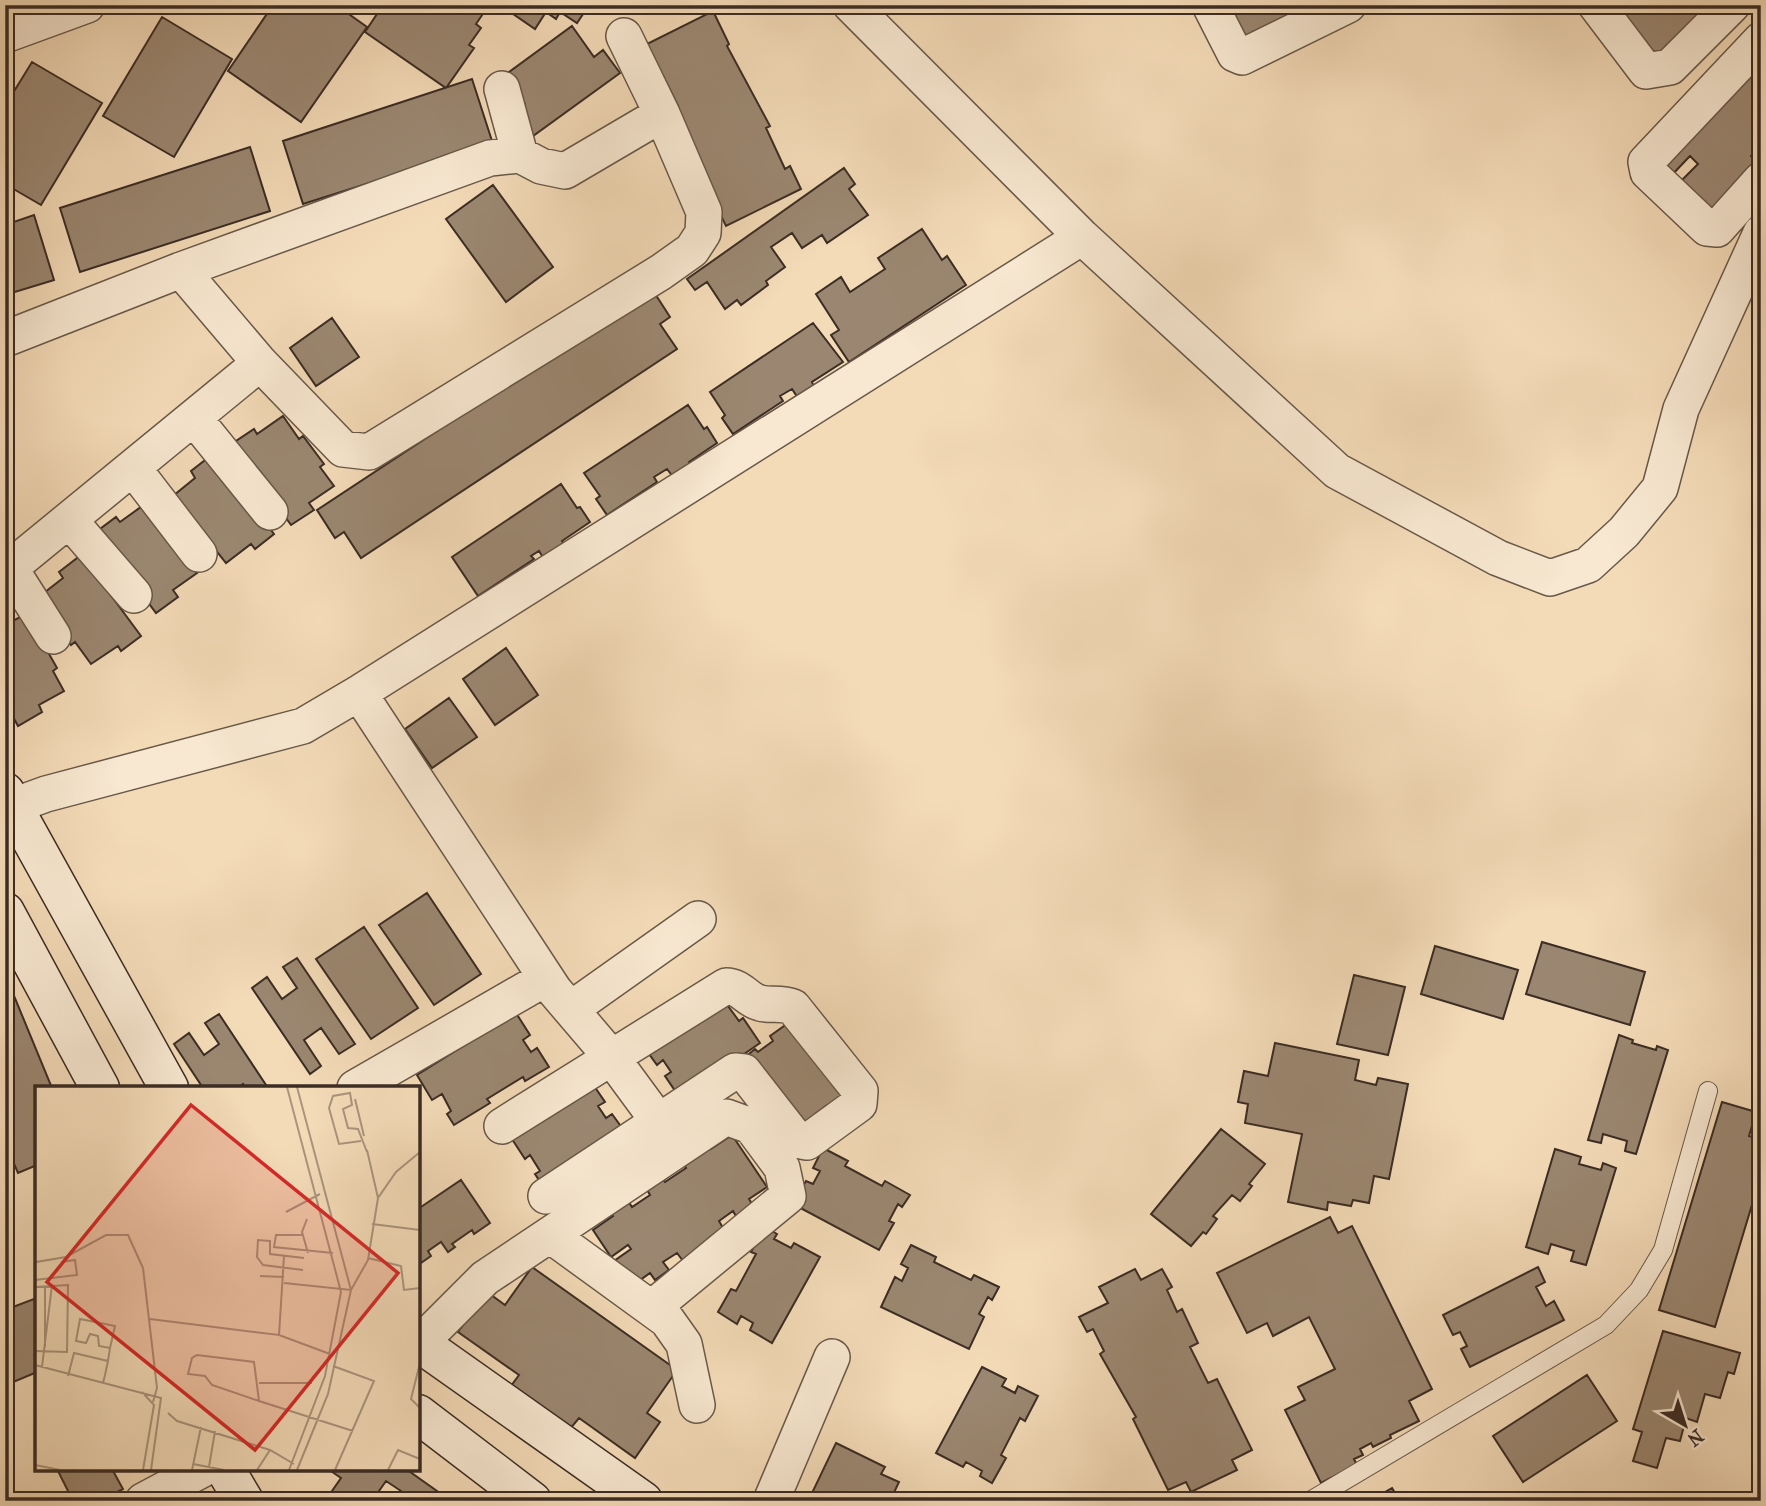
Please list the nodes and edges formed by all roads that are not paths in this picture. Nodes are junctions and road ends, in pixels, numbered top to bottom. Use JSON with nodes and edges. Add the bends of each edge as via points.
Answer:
{"nodes":[{"id":1,"x":87,"y":5,"type":"edge"},
{"id":2,"x":851,"y":5,"type":"edge"},
{"id":3,"x":1210,"y":5,"type":"edge"},
{"id":4,"x":1348,"y":5,"type":"edge"},
{"id":5,"x":1595,"y":5,"type":"edge"},
{"id":6,"x":1732,"y":5,"type":"edge"},
{"id":7,"x":5,"y":35,"type":"edge"},
{"id":8,"x":624,"y":36,"type":"dead end"},
{"id":9,"x":1761,"y":40,"type":"edge"},
{"id":10,"x":502,"y":89,"type":"dead end"},
{"id":11,"x":662,"y":114,"type":"junction"},
{"id":12,"x":520,"y":155,"type":"junction"},
{"id":13,"x":1761,"y":180,"type":"edge"},
{"id":14,"x":1761,"y":233,"type":"edge"},
{"id":15,"x":1082,"y":237,"type":"junction"},
{"id":16,"x":181,"y":270,"type":"junction"},
{"id":17,"x":5,"y":340,"type":"edge"},
{"id":18,"x":260,"y":363,"type":"junction"},
{"id":19,"x":194,"y":418,"type":"junction"},
{"id":20,"x":133,"y":468,"type":"junction"},
{"id":21,"x":270,"y":512,"type":"dead end"},
{"id":22,"x":70,"y":521,"type":"junction"},
{"id":23,"x":199,"y":554,"type":"dead end"},
{"id":24,"x":8,"y":570,"type":"edge"},
{"id":25,"x":134,"y":595,"type":"dead end"},
{"id":26,"x":53,"y":635,"type":"dead end"},
{"id":27,"x":359,"y":693,"type":"junction"},
{"id":28,"x":9,"y":799,"type":"edge"},
{"id":29,"x":5,"y":912,"type":"edge"},
{"id":30,"x":698,"y":919,"type":"dead end"},
{"id":31,"x":546,"y":978,"type":"junction"},
{"id":32,"x":571,"y":1010,"type":"junction"},
{"id":33,"x":612,"y":1058,"type":"junction"},
{"id":34,"x":99,"y":1086,"type":"edge"},
{"id":35,"x":168,"y":1086,"type":"edge"},
{"id":36,"x":358,"y":1086,"type":"edge"},
{"id":37,"x":1708,"y":1091,"type":"dead end"},
{"id":38,"x":659,"y":1122,"type":"junction"},
{"id":39,"x":502,"y":1126,"type":"dead end"},
{"id":40,"x":546,"y":1196,"type":"dead end"},
{"id":41,"x":550,"y":1235,"type":"junction"},
{"id":42,"x":652,"y":1308,"type":"junction"},
{"id":43,"x":420,"y":1342,"type":"edge"},
{"id":44,"x":420,"y":1344,"type":"edge"},
{"id":45,"x":832,"y":1357,"type":"dead end"},
{"id":46,"x":696,"y":1405,"type":"dead end"},
{"id":47,"x":420,"y":1416,"type":"edge"},
{"id":48,"x":199,"y":1471,"type":"edge"},
{"id":49,"x":226,"y":1471,"type":"edge"},
{"id":50,"x":143,"y":1501,"type":"edge"},
{"id":51,"x":244,"y":1501,"type":"edge"},
{"id":52,"x":532,"y":1501,"type":"edge"},
{"id":53,"x":643,"y":1501,"type":"edge"},
{"id":54,"x":771,"y":1501,"type":"edge"},
{"id":55,"x":1310,"y":1501,"type":"edge"}],
"edges":[{"from":1,"to":7,"type":"street"},
{"from":2,"to":15,"type":"street"},
{"from":3,"to":4,"type":"street","via":[[1235,54],[1242,57]]},
{"from":5,"to":6,"type":"street","via":[[1646,71],[1670,67]]},
{"from":8,"to":11,"type":"street"},
{"from":9,"to":13,"type":"street","via":[[1646,162],[1648,172],[1707,228],[1717,229]]},
{"from":10,"to":12,"type":"street"},
{"from":11,"to":12,"type":"street","via":[[565,172]]},
{"from":11,"to":18,"type":"street","via":[[704,212],[703,233],[692,250],[650,279],[369,452],[343,449]]},
{"from":12,"to":16,"type":"street","via":[[490,158]]},
{"from":14,"to":15,"type":"street","via":[[1681,409],[1660,488],[1625,532],[1588,565],[1550,578],[1499,558],[1337,471]]},
{"from":15,"to":27,"type":"street"},
{"from":16,"to":17,"type":"street"},
{"from":16,"to":18,"type":"street"},
{"from":18,"to":19,"type":"street"},
{"from":19,"to":20,"type":"street"},
{"from":19,"to":21,"type":"street"},
{"from":20,"to":22,"type":"street"},
{"from":20,"to":23,"type":"street"},
{"from":22,"to":24,"type":"street"},
{"from":22,"to":25,"type":"street"},
{"from":24,"to":26,"type":"street"},
{"from":27,"to":28,"type":"street","via":[[303,726],[46,794]]},
{"from":27,"to":31,"type":"street"},
{"from":28,"to":35,"type":"street"},
{"from":29,"to":34,"type":"street"},
{"from":30,"to":32,"type":"street"},
{"from":31,"to":32,"type":"street"},
{"from":31,"to":36,"type":"street"},
{"from":32,"to":33,"type":"street"},
{"from":33,"to":38,"type":"street"},
{"from":33,"to":38,"type":"street","via":[[726,986],[734,986],[759,1003],[781,1002],[793,1007],[860,1091],[859,1104],[807,1142],[797,1140],[744,1072],[735,1071]]},
{"from":33,"to":39,"type":"street"},
{"from":37,"to":55,"type":"lane","via":[[1663,1250],[1639,1290],[1606,1325]]},
{"from":38,"to":40,"type":"street"},
{"from":41,"to":42,"type":"street"},
{"from":41,"to":42,"type":"street","via":[[726,1117],[751,1126],[782,1168],[788,1196]]},
{"from":41,"to":43,"type":"street","via":[[485,1278]]},
{"from":42,"to":46,"type":"street","via":[[684,1344]]},
{"from":44,"to":53,"type":"street"},
{"from":45,"to":54,"type":"street"},
{"from":47,"to":52,"type":"street"},
{"from":48,"to":50,"type":"street"},
{"from":49,"to":51,"type":"street"}]}
